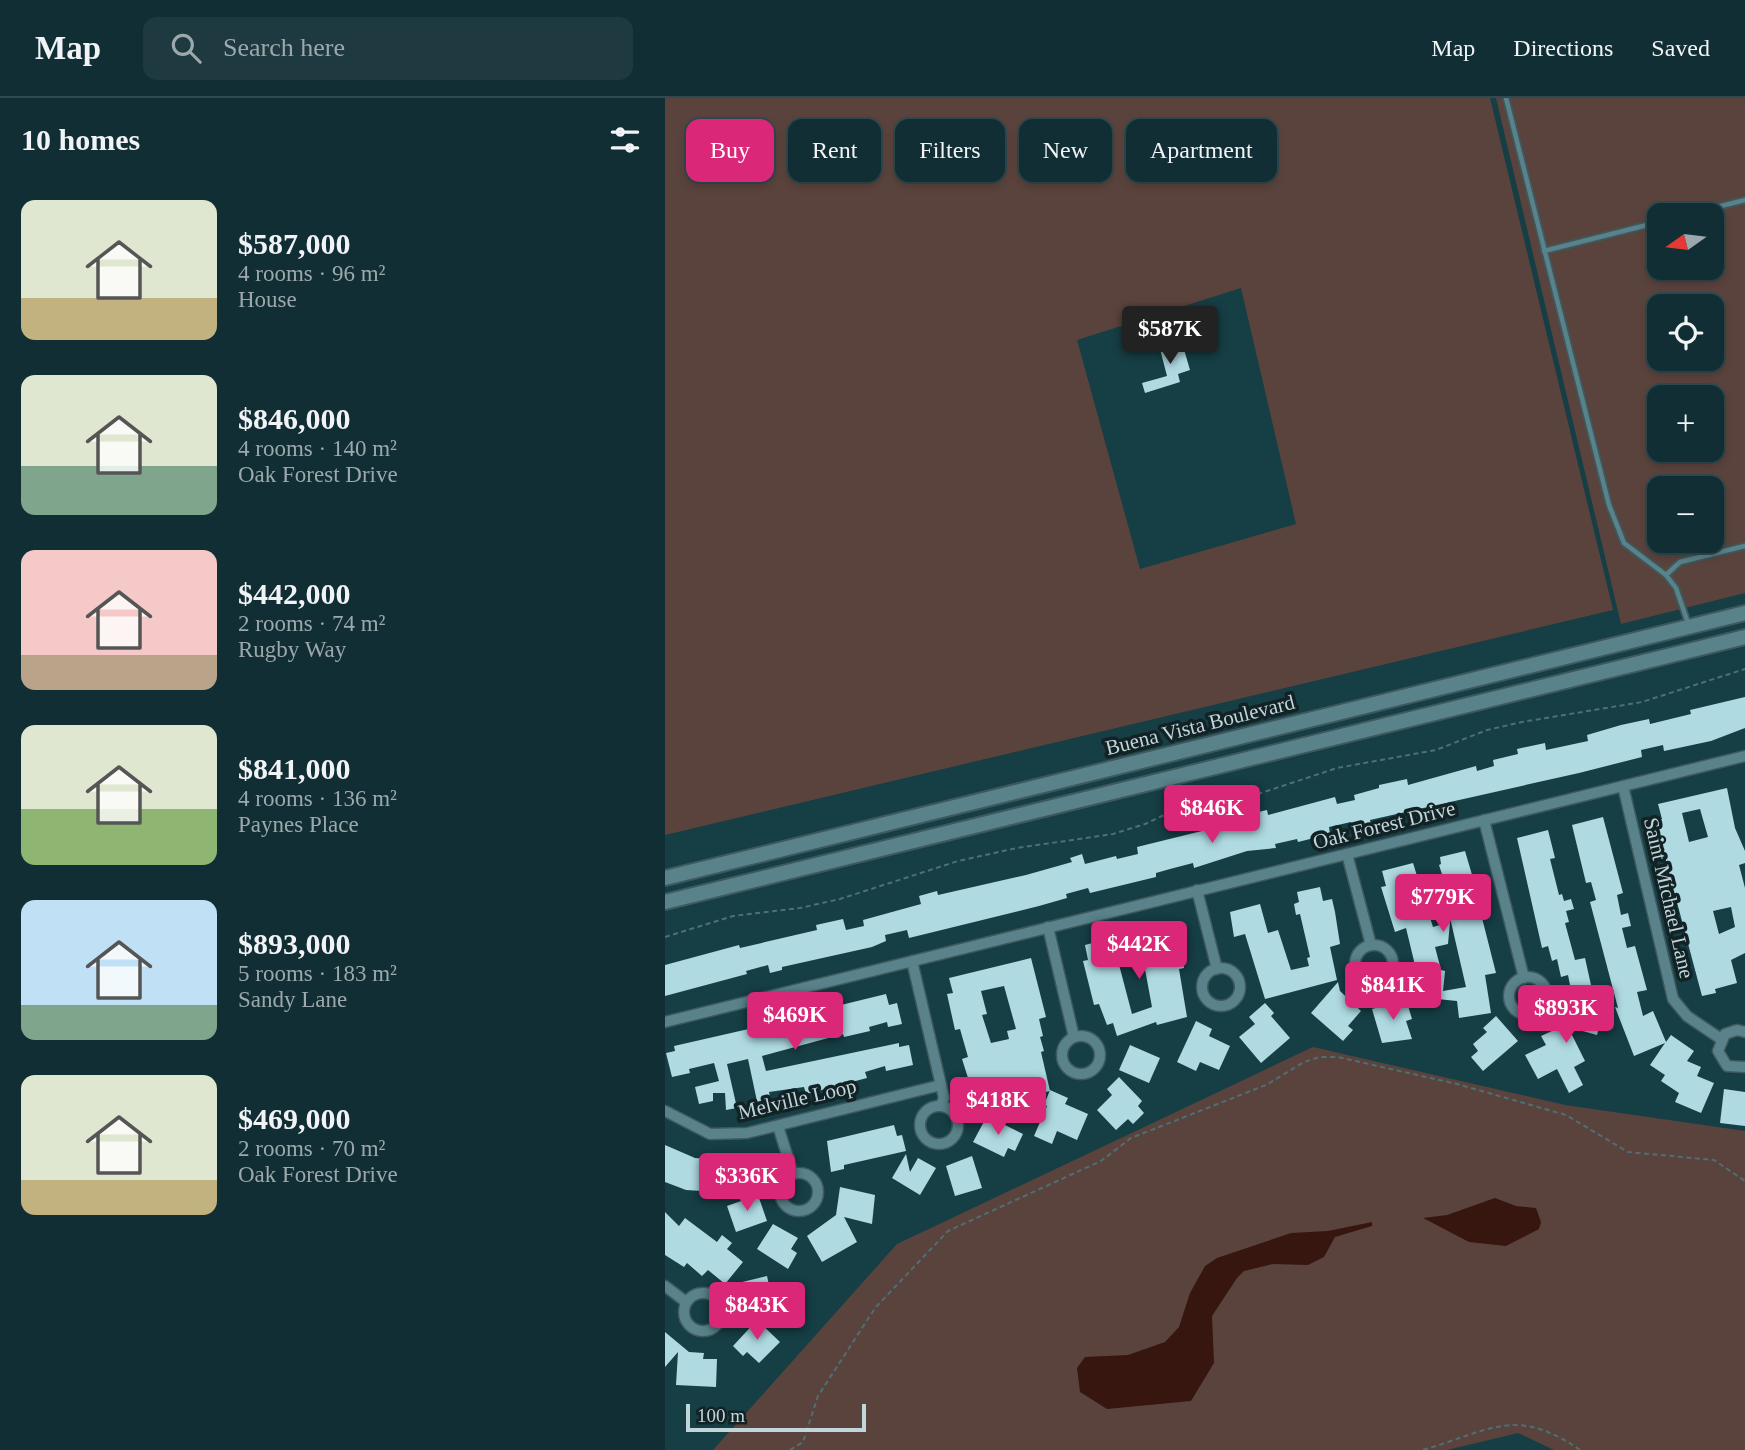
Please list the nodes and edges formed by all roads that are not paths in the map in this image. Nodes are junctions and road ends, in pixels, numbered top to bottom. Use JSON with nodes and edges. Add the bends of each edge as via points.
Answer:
{"nodes":[{"id":1,"x":1506,"y":98,"type":"edge"},
{"id":2,"x":1745,"y":200,"type":"edge"},
{"id":3,"x":1724,"y":205,"type":"edge"},
{"id":4,"x":1647,"y":225,"type":"edge"},
{"id":5,"x":1544,"y":251,"type":"junction"},
{"id":6,"x":1745,"y":546,"type":"edge"},
{"id":7,"x":1666,"y":575,"type":"junction"},
{"id":8,"x":1745,"y":612,"type":"edge"},
{"id":9,"x":1690,"y":626,"type":"junction"},
{"id":10,"x":1745,"y":637,"type":"edge"},
{"id":11,"x":1696,"y":649,"type":"junction"},
{"id":12,"x":1745,"y":756,"type":"edge"},
{"id":13,"x":1623,"y":786,"type":"junction"},
{"id":14,"x":1484,"y":820,"type":"junction"},
{"id":15,"x":1347,"y":853,"type":"junction"},
{"id":16,"x":665,"y":878,"type":"edge"},
{"id":17,"x":1197,"y":890,"type":"junction"},
{"id":18,"x":665,"y":902,"type":"edge"},
{"id":19,"x":1048,"y":927,"type":"junction"},
{"id":20,"x":1371,"y":945,"type":"dead end"},
{"id":21,"x":912,"y":961,"type":"junction"},
{"id":22,"x":1217,"y":969,"type":"dead end"},
{"id":23,"x":1524,"y":978,"type":"dead end"},
{"id":24,"x":665,"y":1022,"type":"edge"},
{"id":25,"x":1745,"y":1032,"type":"edge"},
{"id":26,"x":1074,"y":1037,"type":"dead end"},
{"id":27,"x":1721,"y":1039,"type":"junction"},
{"id":28,"x":1745,"y":1067,"type":"edge"},
{"id":29,"x":941,"y":1085,"type":"junction"},
{"id":30,"x":941,"y":1105,"type":"dead end"},
{"id":31,"x":665,"y":1111,"type":"edge"},
{"id":32,"x":778,"y":1126,"type":"junction"},
{"id":33,"x":793,"y":1174,"type":"dead end"},
{"id":34,"x":665,"y":1286,"type":"edge"},
{"id":35,"x":687,"y":1302,"type":"dead end"}],
"edges":[{"from":1,"to":5,"type":"lane"},
{"from":2,"to":3,"type":"lane"},
{"from":4,"to":5,"type":"lane"},
{"from":5,"to":7,"type":"lane","via":[[1609,505],[1624,543]]},
{"from":6,"to":7,"type":"lane","via":[[1679,562]]},
{"from":7,"to":9,"type":"lane","via":[[1676,588]]},
{"from":8,"to":9,"type":"main road","name":"Buena Vista Boulevard"},
{"from":9,"to":11,"type":"main road"},
{"from":9,"to":16,"type":"main road","name":"Buena Vista Boulevard"},
{"from":10,"to":11,"type":"main road","name":"Buena Vista Boulevard"},
{"from":11,"to":18,"type":"main road","name":"Buena Vista Boulevard"},
{"from":12,"to":13,"type":"street","name":"Oak Forest Drive"},
{"from":13,"to":14,"type":"street","name":"Oak Forest Drive"},
{"from":13,"to":27,"type":"street","name":"Saint Michael Lane","via":[[1673,999],[1687,1016]]},
{"from":14,"to":15,"type":"street","name":"Oak Forest Drive"},
{"from":14,"to":23,"type":"street"},
{"from":15,"to":17,"type":"street","name":"Oak Forest Drive"},
{"from":15,"to":20,"type":"street"},
{"from":17,"to":19,"type":"street","name":"Oak Forest Drive"},
{"from":17,"to":22,"type":"street"},
{"from":19,"to":21,"type":"street","name":"Oak Forest Drive"},
{"from":19,"to":26,"type":"street"},
{"from":21,"to":24,"type":"street","name":"Oak Forest Drive"},
{"from":21,"to":29,"type":"street"},
{"from":25,"to":27,"type":"street","via":[[1731,1031]]},
{"from":27,"to":28,"type":"street","via":[[1718,1051],[1723,1062],[1733,1068]]},
{"from":29,"to":30,"type":"street"},
{"from":29,"to":32,"type":"street","name":"Melville Loop"},
{"from":31,"to":32,"type":"street","name":"Melville Loop","via":[[710,1134]]},
{"from":32,"to":33,"type":"street"},
{"from":34,"to":35,"type":"street"}]}
